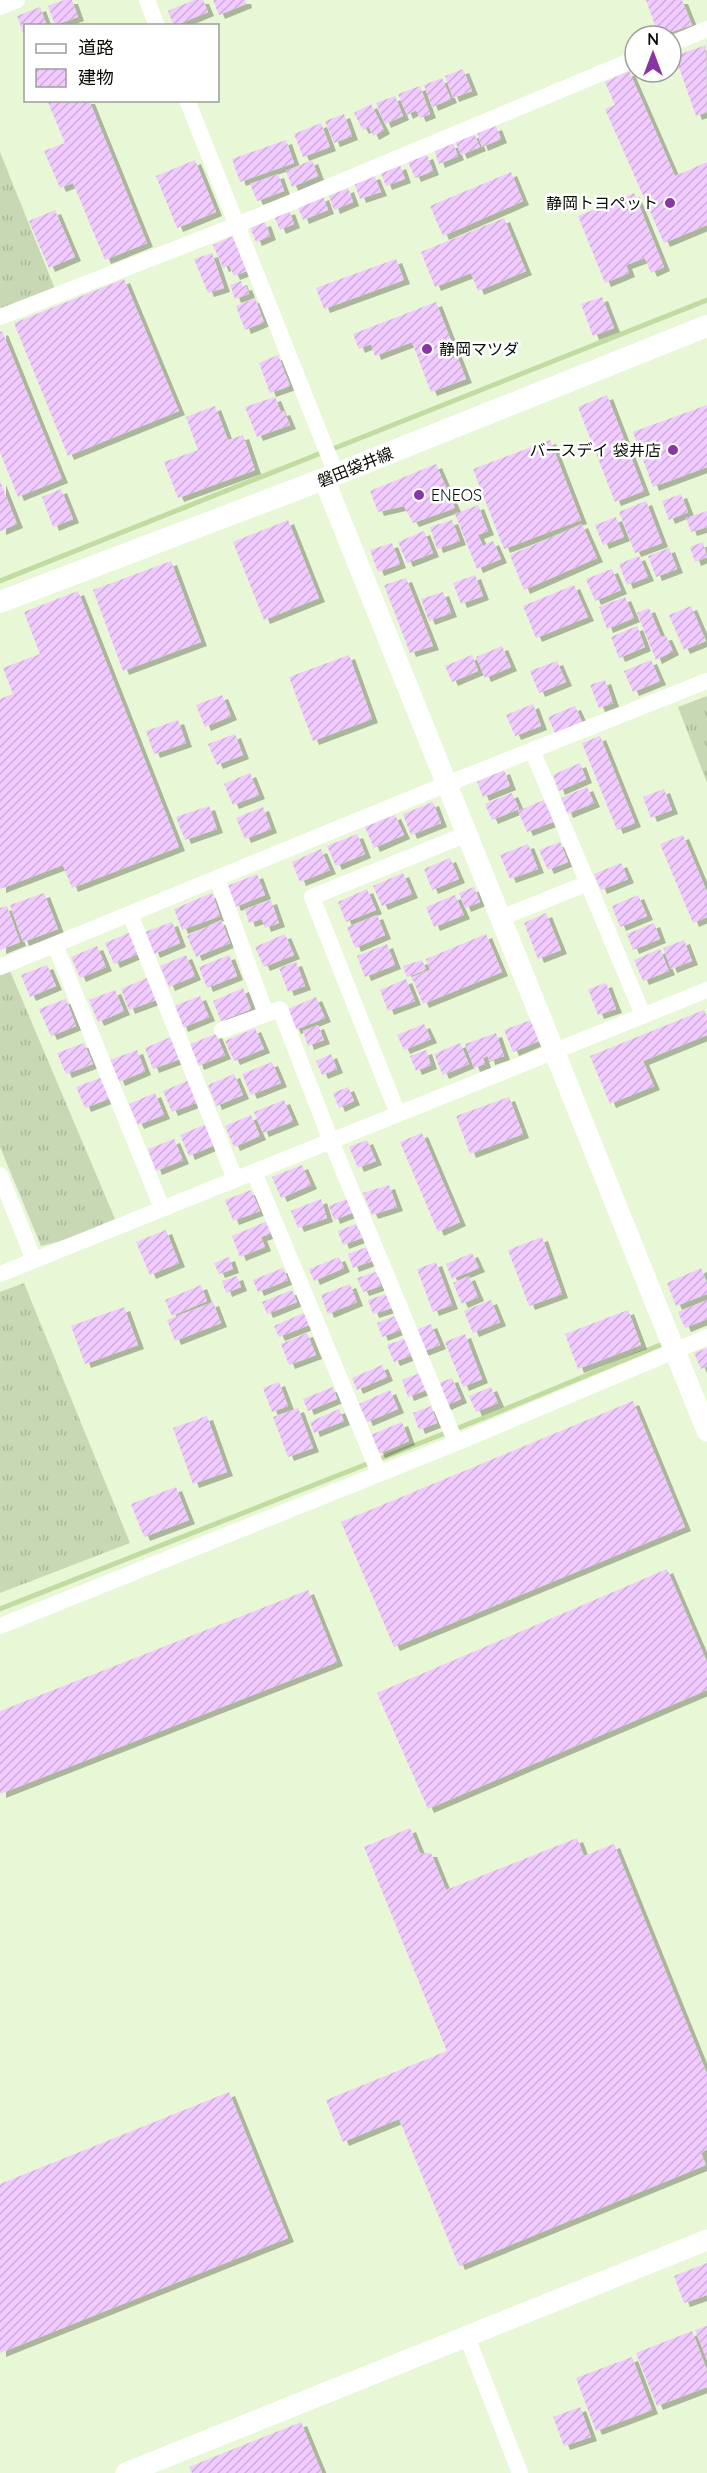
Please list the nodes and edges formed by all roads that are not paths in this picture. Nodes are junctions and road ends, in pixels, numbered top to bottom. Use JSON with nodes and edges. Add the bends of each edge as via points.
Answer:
{"nodes":[{"id":1,"x":17,"y":0,"type":"edge"},
{"id":2,"x":147,"y":0,"type":"edge"},
{"id":3,"x":0,"y":7,"type":"edge"},
{"id":4,"x":156,"y":24,"type":"edge"},
{"id":5,"x":707,"y":29,"type":"edge"},
{"id":6,"x":683,"y":39,"type":"edge"},
{"id":7,"x":623,"y":64,"type":"edge"},
{"id":8,"x":188,"y":102,"type":"edge"},
{"id":9,"x":237,"y":225,"type":"junction"},
{"id":10,"x":0,"y":317,"type":"edge"},
{"id":11,"x":707,"y":326,"type":"edge"},
{"id":12,"x":330,"y":477,"type":"junction"},
{"id":13,"x":0,"y":602,"type":"edge"},
{"id":14,"x":707,"y":681,"type":"edge"},
{"id":15,"x":532,"y":750,"type":"junction"},
{"id":16,"x":447,"y":784,"type":"junction"},
{"id":17,"x":467,"y":834,"type":"junction"},
{"id":18,"x":217,"y":878,"type":"junction"},
{"id":19,"x":588,"y":883,"type":"junction"},
{"id":20,"x":130,"y":914,"type":"junction"},
{"id":21,"x":501,"y":918,"type":"junction"},
{"id":22,"x":54,"y":945,"type":"junction"},
{"id":23,"x":0,"y":967,"type":"edge"},
{"id":24,"x":707,"y":990,"type":"edge"},
{"id":25,"x":266,"y":1014,"type":"junction"},
{"id":26,"x":644,"y":1016,"type":"junction"},
{"id":27,"x":222,"y":1030,"type":"dead end"},
{"id":28,"x":555,"y":1051,"type":"junction"},
{"id":29,"x":398,"y":1114,"type":"junction"},
{"id":30,"x":331,"y":1141,"type":"junction"},
{"id":31,"x":254,"y":1172,"type":"junction"},
{"id":32,"x":0,"y":1175,"type":"edge"},
{"id":33,"x":235,"y":1179,"type":"junction"},
{"id":34,"x":162,"y":1208,"type":"junction"},
{"id":35,"x":34,"y":1260,"type":"junction"},
{"id":36,"x":0,"y":1274,"type":"edge"},
{"id":37,"x":707,"y":1337,"type":"edge"},
{"id":38,"x":675,"y":1350,"type":"junction"},
{"id":39,"x":707,"y":1431,"type":"edge"},
{"id":40,"x":455,"y":1441,"type":"junction"},
{"id":41,"x":378,"y":1470,"type":"junction"},
{"id":42,"x":0,"y":1626,"type":"edge"},
{"id":43,"x":707,"y":2240,"type":"edge"},
{"id":44,"x":467,"y":2337,"type":"junction"},
{"id":45,"x":126,"y":2473,"type":"edge"},
{"id":46,"x":520,"y":2473,"type":"edge"}],
"edges":[{"from":1,"to":3,"type":"street"},
{"from":2,"to":4,"type":"street"},
{"from":5,"to":6,"type":"street"},
{"from":7,"to":9,"type":"street"},
{"from":8,"to":9,"type":"street"},
{"from":9,"to":10,"type":"street"},
{"from":9,"to":12,"type":"street"},
{"from":11,"to":12,"type":"main road","name":"磐田袋井線"},
{"from":12,"to":13,"type":"main road","name":"磐田袋井線"},
{"from":12,"to":16,"type":"street"},
{"from":14,"to":15,"type":"street"},
{"from":15,"to":16,"type":"street"},
{"from":15,"to":19,"type":"street"},
{"from":16,"to":17,"type":"street"},
{"from":16,"to":18,"type":"street"},
{"from":17,"to":21,"type":"street"},
{"from":17,"to":29,"type":"street","via":[[312,897]]},
{"from":18,"to":20,"type":"street"},
{"from":18,"to":25,"type":"street"},
{"from":19,"to":21,"type":"street"},
{"from":19,"to":26,"type":"street"},
{"from":20,"to":22,"type":"street"},
{"from":20,"to":33,"type":"street"},
{"from":21,"to":28,"type":"street"},
{"from":22,"to":23,"type":"street"},
{"from":22,"to":34,"type":"street"},
{"from":24,"to":26,"type":"street"},
{"from":25,"to":27,"type":"street"},
{"from":25,"to":30,"type":"street","via":[[280,1009]]},
{"from":26,"to":28,"type":"street"},
{"from":28,"to":29,"type":"street"},
{"from":28,"to":38,"type":"street"},
{"from":29,"to":30,"type":"street"},
{"from":30,"to":31,"type":"street"},
{"from":30,"to":40,"type":"street"},
{"from":31,"to":33,"type":"street"},
{"from":31,"to":41,"type":"street"},
{"from":32,"to":35,"type":"street"},
{"from":33,"to":34,"type":"street"},
{"from":34,"to":35,"type":"street"},
{"from":35,"to":36,"type":"street"},
{"from":37,"to":38,"type":"street"},
{"from":38,"to":39,"type":"street"},
{"from":38,"to":40,"type":"street"},
{"from":40,"to":41,"type":"street"},
{"from":41,"to":42,"type":"street"},
{"from":43,"to":44,"type":"street"},
{"from":44,"to":45,"type":"street"},
{"from":44,"to":46,"type":"street"}]}
